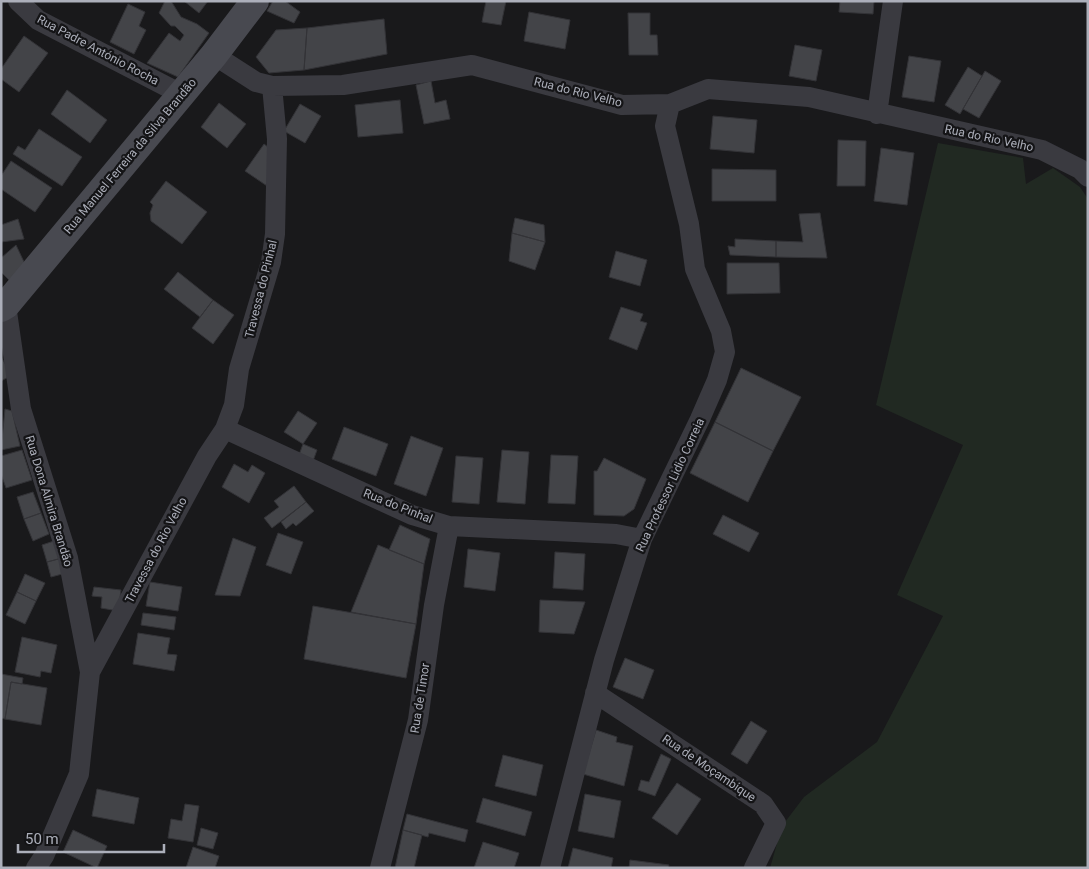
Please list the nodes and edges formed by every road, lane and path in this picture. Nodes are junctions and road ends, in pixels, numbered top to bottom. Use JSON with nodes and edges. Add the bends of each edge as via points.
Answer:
{"nodes":[{"id":1,"x":18,"y":1,"type":"edge"},
{"id":2,"x":255,"y":1,"type":"edge"},
{"id":3,"x":893,"y":1,"type":"edge"},
{"id":4,"x":214,"y":55,"type":"junction"},
{"id":5,"x":272,"y":86,"type":"junction"},
{"id":6,"x":181,"y":94,"type":"junction"},
{"id":7,"x":670,"y":104,"type":"junction"},
{"id":8,"x":877,"y":114,"type":"junction"},
{"id":9,"x":1088,"y":177,"type":"edge"},
{"id":10,"x":3,"y":307,"type":"edge"},
{"id":11,"x":225,"y":429,"type":"junction"},
{"id":12,"x":449,"y":526,"type":"junction"},
{"id":13,"x":642,"y":539,"type":"junction"},
{"id":14,"x":90,"y":672,"type":"junction"},
{"id":15,"x":595,"y":693,"type":"junction"},
{"id":16,"x":36,"y":868,"type":"edge"},
{"id":17,"x":380,"y":868,"type":"edge"},
{"id":18,"x":550,"y":868,"type":"edge"},
{"id":19,"x":754,"y":868,"type":"edge"}],
"edges":[{"from":1,"to":6,"type":"street","name":"Rua Padre António Rocha","via":[[38,20]]},
{"from":2,"to":4,"type":"main road","name":"Rua Manuel Ferreira da Silva Brandão"},
{"from":3,"to":8,"type":"street"},
{"from":4,"to":5,"type":"street","name":"Rua do Rio Velho","via":[[256,82]]},
{"from":4,"to":6,"type":"main road","name":"Rua Manuel Ferreira da Silva Brandão"},
{"from":5,"to":7,"type":"street","name":"Rua do Rio Velho","via":[[343,85],[472,65],[622,105]]},
{"from":5,"to":11,"type":"street","name":"Travessa do Pinhal","via":[[277,139],[275,234],[271,262]]},
{"from":6,"to":10,"type":"main road","name":"Rua Manuel Ferreira da Silva Brandão"},
{"from":7,"to":8,"type":"street","name":"Rua do Rio Velho","via":[[708,89],[808,98]]},
{"from":7,"to":13,"type":"street","name":"Rua Professor Lidio Correia","via":[[665,126],[689,224],[694,269],[721,331],[724,352],[717,380],[700,419]]},
{"from":8,"to":9,"type":"street","name":"Rua do Rio Velho","via":[[1042,150],[1080,169]]},
{"from":10,"to":14,"type":"street","name":"Rua Dona Almira Brandão","via":[[21,409],[68,558]]},
{"from":11,"to":12,"type":"street","name":"Rua do Pinhal","via":[[412,515]]},
{"from":11,"to":14,"type":"street","name":"Travessa do Rio Velho","via":[[207,456]]},
{"from":12,"to":13,"type":"street","name":"Rua do Pinhal","via":[[616,534]]},
{"from":12,"to":17,"type":"street","name":"Rua de Timor","via":[[418,720]]},
{"from":13,"to":15,"type":"street","name":"Rua Professor Lidio Correia"},
{"from":14,"to":16,"type":"street","name":"Rua Dona Almira Brandão","via":[[79,774]]},
{"from":15,"to":18,"type":"street","name":"Rua Professor Lidio Correia"},
{"from":15,"to":19,"type":"street","name":"Rua de Moçambique","via":[[763,804],[776,823]]}]}
